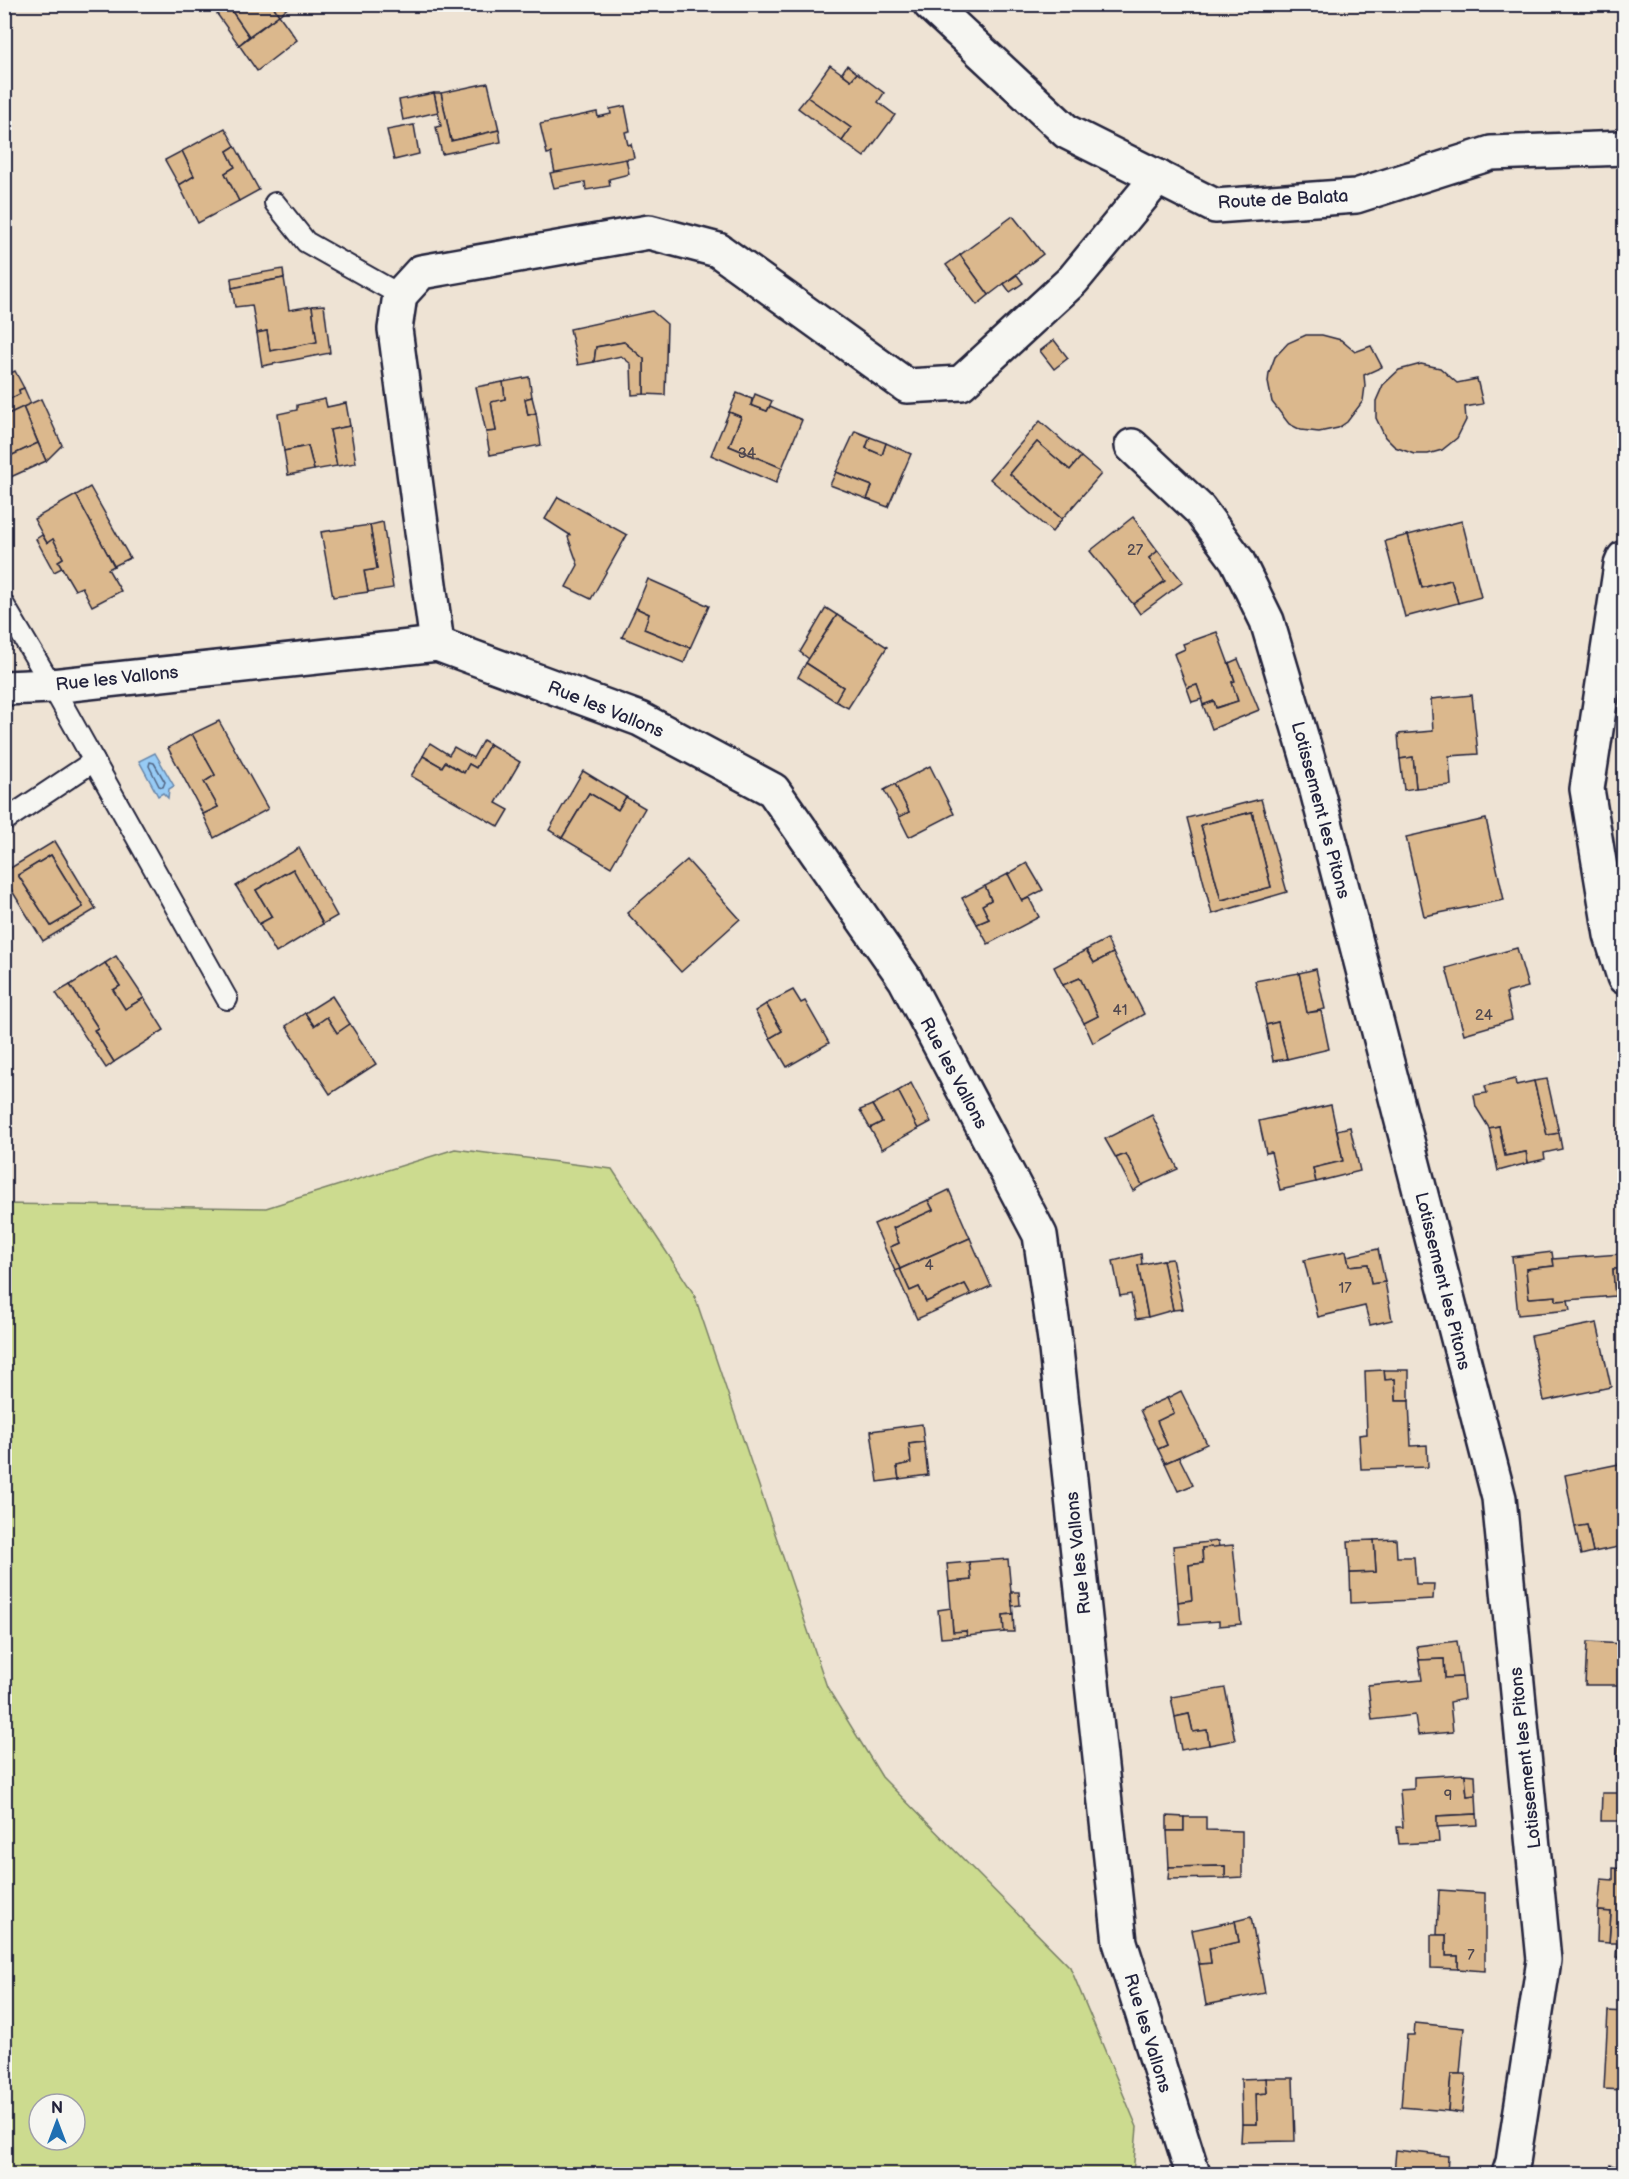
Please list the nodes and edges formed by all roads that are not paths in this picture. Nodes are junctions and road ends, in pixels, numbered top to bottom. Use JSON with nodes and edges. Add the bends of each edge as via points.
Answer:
{"nodes":[{"id":1,"x":930,"y":4,"type":"edge"},
{"id":2,"x":1624,"y":148,"type":"edge"},
{"id":3,"x":1158,"y":177,"type":"junction"},
{"id":4,"x":275,"y":204,"type":"dead end"},
{"id":5,"x":400,"y":295,"type":"junction"},
{"id":6,"x":1132,"y":446,"type":"dead end"},
{"id":7,"x":1624,"y":558,"type":"edge"},
{"id":8,"x":4,"y":605,"type":"edge"},
{"id":9,"x":437,"y":644,"type":"junction"},
{"id":10,"x":52,"y":686,"type":"junction"},
{"id":11,"x":4,"y":688,"type":"edge"},
{"id":12,"x":94,"y":761,"type":"junction"},
{"id":13,"x":4,"y":821,"type":"edge"},
{"id":14,"x":1624,"y":977,"type":"edge"},
{"id":15,"x":228,"y":999,"type":"dead end"},
{"id":16,"x":1193,"y":2175,"type":"edge"},
{"id":17,"x":1509,"y":2175,"type":"edge"}],
"edges":[{"from":1,"to":3,"type":"street","name":"Route de Balata","via":[[1067,132]]},
{"from":2,"to":3,"type":"street","name":"Route de Balata","via":[[1491,153],[1356,196],[1215,206]]},
{"from":3,"to":5,"type":"street","via":[[1073,280],[961,383],[907,386],[718,250],[649,232],[421,272]]},
{"from":4,"to":5,"type":"lane","via":[[306,242]]},
{"from":5,"to":9,"type":"street","via":[[394,329]]},
{"from":6,"to":17,"type":"street","name":"Lotissement les Pitons","via":[[1200,509],[1237,560],[1267,621],[1315,783],[1499,1498],[1544,1960]]},
{"from":7,"to":14,"type":"street","via":[[1587,789],[1611,935]]},
{"from":8,"to":10,"type":"lane"},
{"from":9,"to":10,"type":"street","name":"Rue les Vallons"},
{"from":9,"to":16,"type":"street","name":"Rue les Vallons","via":[[640,719],[773,790],[905,979],[1040,1235],[1056,1340],[1120,1942]]},
{"from":10,"to":11,"type":"street","name":"Rue les Vallons"},
{"from":10,"to":12,"type":"lane"},
{"from":12,"to":13,"type":"lane"},
{"from":12,"to":15,"type":"lane"}]}
